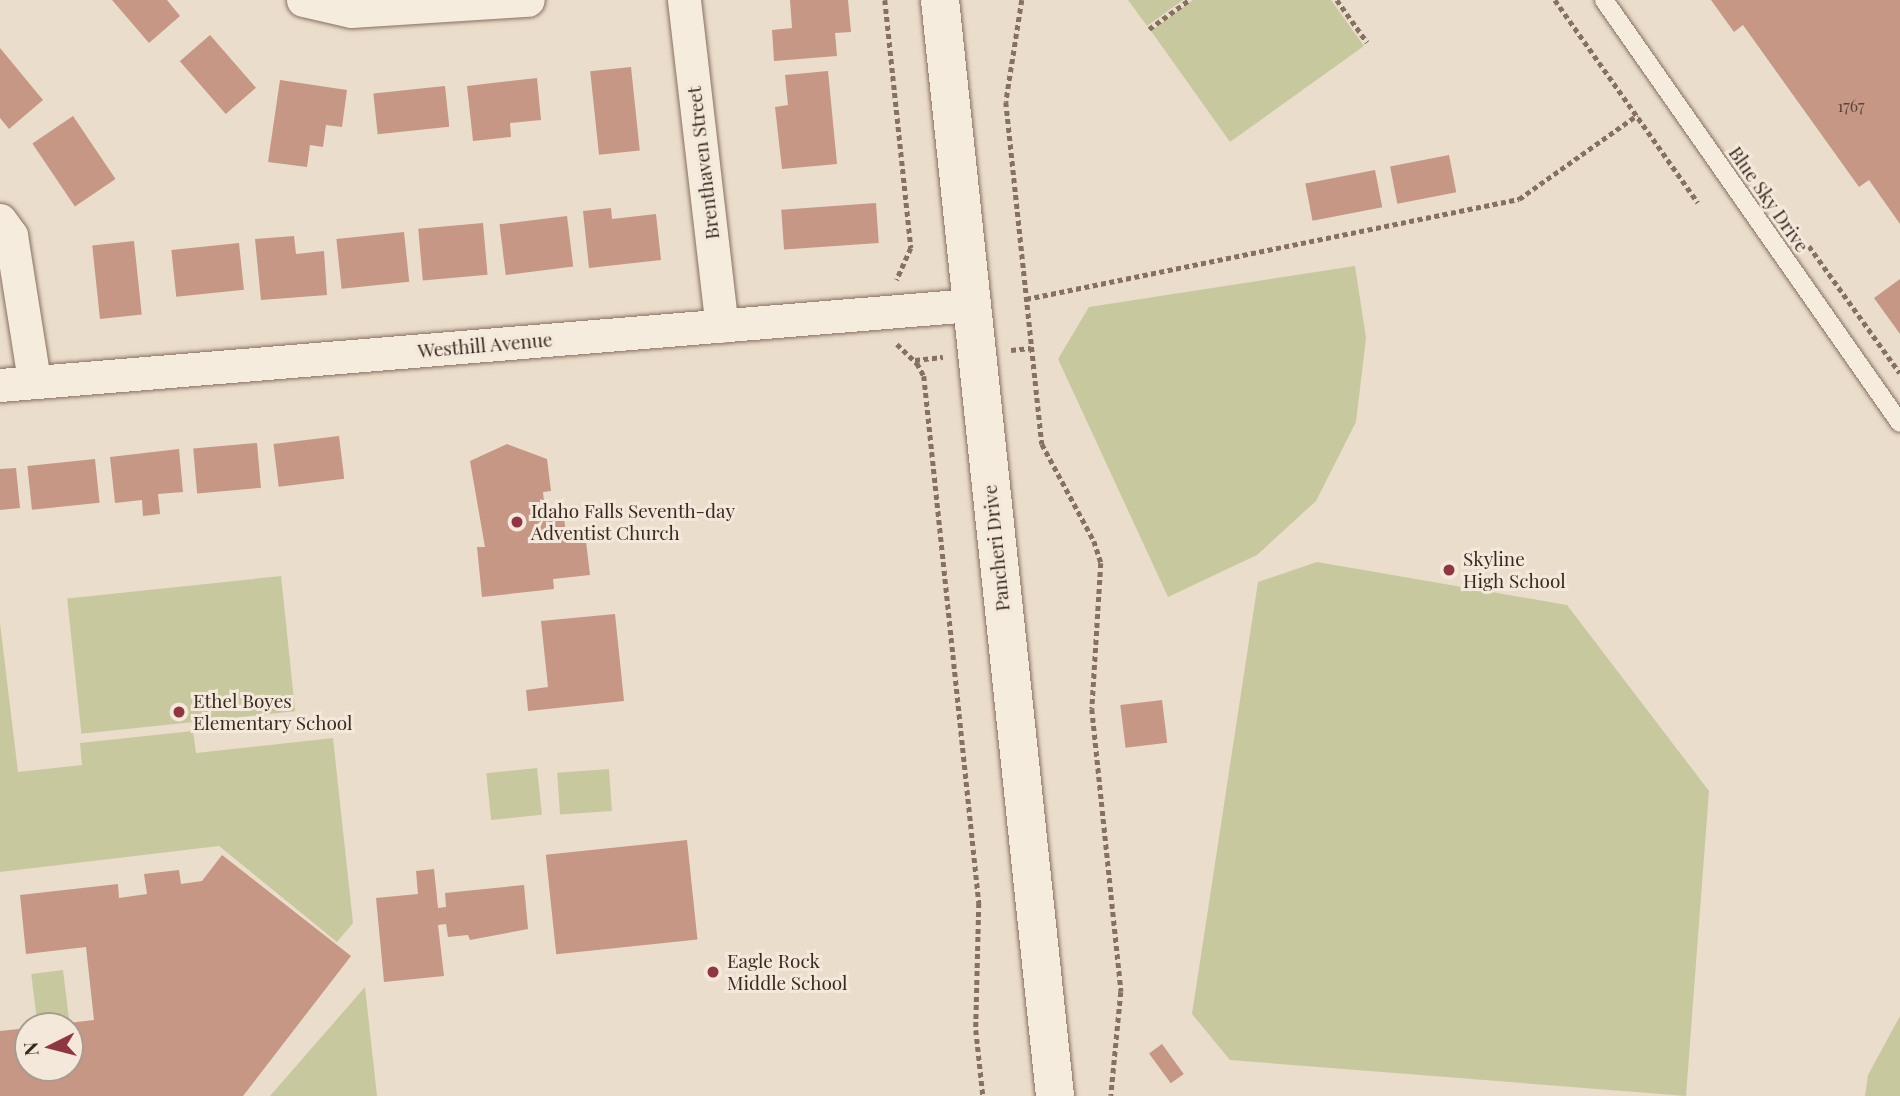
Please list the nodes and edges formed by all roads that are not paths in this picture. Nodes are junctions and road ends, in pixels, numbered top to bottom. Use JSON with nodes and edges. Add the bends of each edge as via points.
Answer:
{"nodes":[{"id":1,"x":303,"y":0,"type":"edge"},
{"id":2,"x":528,"y":0,"type":"edge"},
{"id":3,"x":684,"y":0,"type":"edge"},
{"id":4,"x":940,"y":0,"type":"edge"},
{"id":5,"x":1604,"y":0,"type":"edge"},
{"id":6,"x":0,"y":220,"type":"edge"},
{"id":7,"x":970,"y":305,"type":"junction"},
{"id":8,"x":722,"y":326,"type":"junction"},
{"id":9,"x":34,"y":381,"type":"junction"},
{"id":10,"x":0,"y":385,"type":"edge"},
{"id":11,"x":1900,"y":423,"type":"edge"},
{"id":12,"x":1055,"y":1096,"type":"edge"}],
"edges":[{"from":1,"to":2,"type":"street","via":[[351,11]]},
{"from":3,"to":8,"type":"street","name":"Brenthaven Street"},
{"from":4,"to":7,"type":"street","name":"Pancheri Drive"},
{"from":5,"to":11,"type":"lane","name":"Blue Sky Drive"},
{"from":6,"to":9,"type":"street","via":[[11,235]]},
{"from":7,"to":8,"type":"street","name":"Westhill Avenue"},
{"from":7,"to":12,"type":"street","name":"Pancheri Drive"},
{"from":8,"to":9,"type":"street","name":"Westhill Avenue"},
{"from":9,"to":10,"type":"street","name":"Westhill Avenue"}]}
